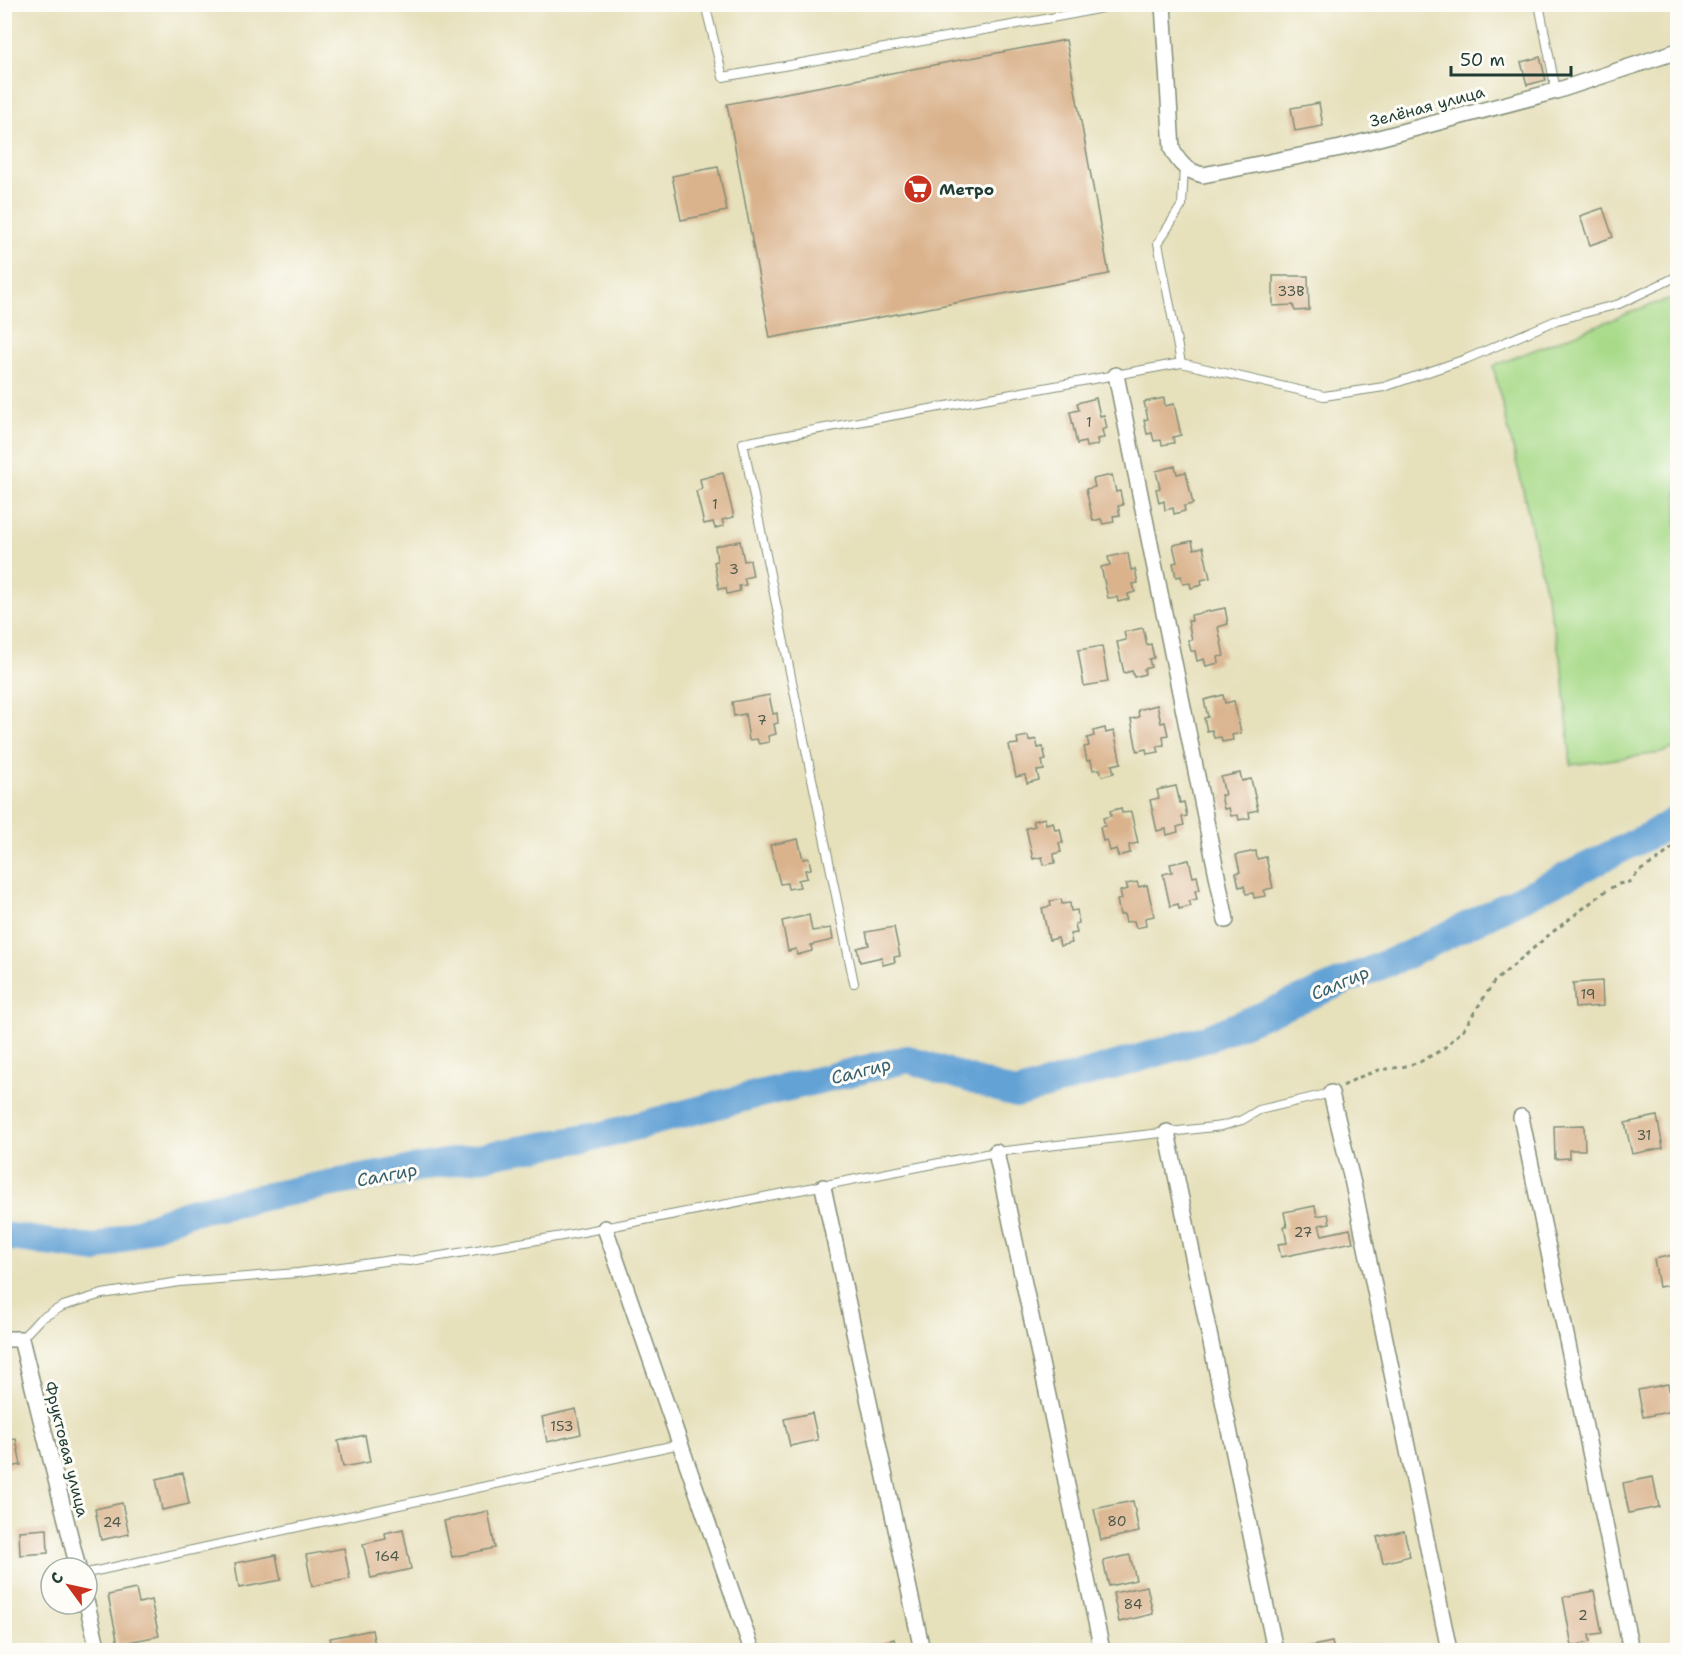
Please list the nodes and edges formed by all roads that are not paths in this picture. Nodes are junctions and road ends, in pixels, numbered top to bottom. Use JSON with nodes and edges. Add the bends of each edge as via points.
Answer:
{"nodes":[{"id":1,"x":705,"y":4,"type":"edge"},
{"id":2,"x":1072,"y":4,"type":"edge"},
{"id":3,"x":1105,"y":4,"type":"edge"},
{"id":4,"x":1163,"y":4,"type":"edge"},
{"id":5,"x":1539,"y":4,"type":"edge"},
{"id":6,"x":1073,"y":14,"type":"junction"},
{"id":7,"x":1677,"y":51,"type":"edge"},
{"id":8,"x":1556,"y":91,"type":"junction"},
{"id":9,"x":1184,"y":167,"type":"junction"},
{"id":10,"x":1677,"y":276,"type":"edge"},
{"id":11,"x":1181,"y":363,"type":"junction"},
{"id":12,"x":1116,"y":375,"type":"junction"},
{"id":13,"x":1226,"y":920,"type":"dead end"},
{"id":14,"x":854,"y":983,"type":"dead end"},
{"id":15,"x":1331,"y":1093,"type":"joint"},
{"id":16,"x":1521,"y":1117,"type":"dead end"},
{"id":17,"x":1167,"y":1132,"type":"junction"},
{"id":18,"x":996,"y":1152,"type":"junction"},
{"id":19,"x":823,"y":1187,"type":"junction"},
{"id":20,"x":604,"y":1228,"type":"junction"},
{"id":21,"x":4,"y":1339,"type":"edge"},
{"id":22,"x":21,"y":1339,"type":"junction"},
{"id":23,"x":680,"y":1444,"type":"junction"},
{"id":24,"x":75,"y":1556,"type":"edge"},
{"id":25,"x":99,"y":1570,"type":"edge"},
{"id":26,"x":90,"y":1616,"type":"edge"},
{"id":27,"x":98,"y":1650,"type":"edge"},
{"id":28,"x":752,"y":1650,"type":"edge"},
{"id":29,"x":922,"y":1650,"type":"edge"},
{"id":30,"x":1102,"y":1650,"type":"edge"},
{"id":31,"x":1275,"y":1650,"type":"edge"},
{"id":32,"x":1449,"y":1650,"type":"edge"},
{"id":33,"x":1631,"y":1650,"type":"edge"}],
"edges":[{"from":1,"to":6,"type":"lane","via":[[723,77]]},
{"from":2,"to":6,"type":"lane"},
{"from":3,"to":6,"type":"lane","via":[[1106,7]]},
{"from":4,"to":9,"type":"street","via":[[1172,149]]},
{"from":5,"to":8,"type":"lane"},
{"from":7,"to":8,"type":"street","name":"Зелёная улица"},
{"from":8,"to":9,"type":"street","name":"Зелёная улица","via":[[1341,148],[1203,175]]},
{"from":9,"to":11,"type":"lane","via":[[1182,206],[1158,243]]},
{"from":10,"to":11,"type":"lane","via":[[1619,304],[1557,320],[1384,387],[1324,396]]},
{"from":11,"to":12,"type":"lane"},
{"from":12,"to":13,"type":"street"},
{"from":12,"to":14,"type":"lane","via":[[743,442]]},
{"from":15,"to":17,"type":"lane","via":[[1259,1110],[1222,1126]]},
{"from":15,"to":32,"type":"street"},
{"from":16,"to":33,"type":"street"},
{"from":17,"to":18,"type":"lane"},
{"from":17,"to":31,"type":"street"},
{"from":18,"to":19,"type":"lane"},
{"from":18,"to":30,"type":"street"},
{"from":19,"to":20,"type":"lane"},
{"from":19,"to":29,"type":"street"},
{"from":20,"to":22,"type":"lane","via":[[410,1261],[178,1282],[102,1294],[63,1306],[40,1319]]},
{"from":20,"to":23,"type":"street"},
{"from":21,"to":22,"type":"street"},
{"from":22,"to":24,"type":"street","name":"Фруктовая улица"},
{"from":23,"to":25,"type":"lane"},
{"from":23,"to":28,"type":"street"},
{"from":26,"to":27,"type":"street"}]}
